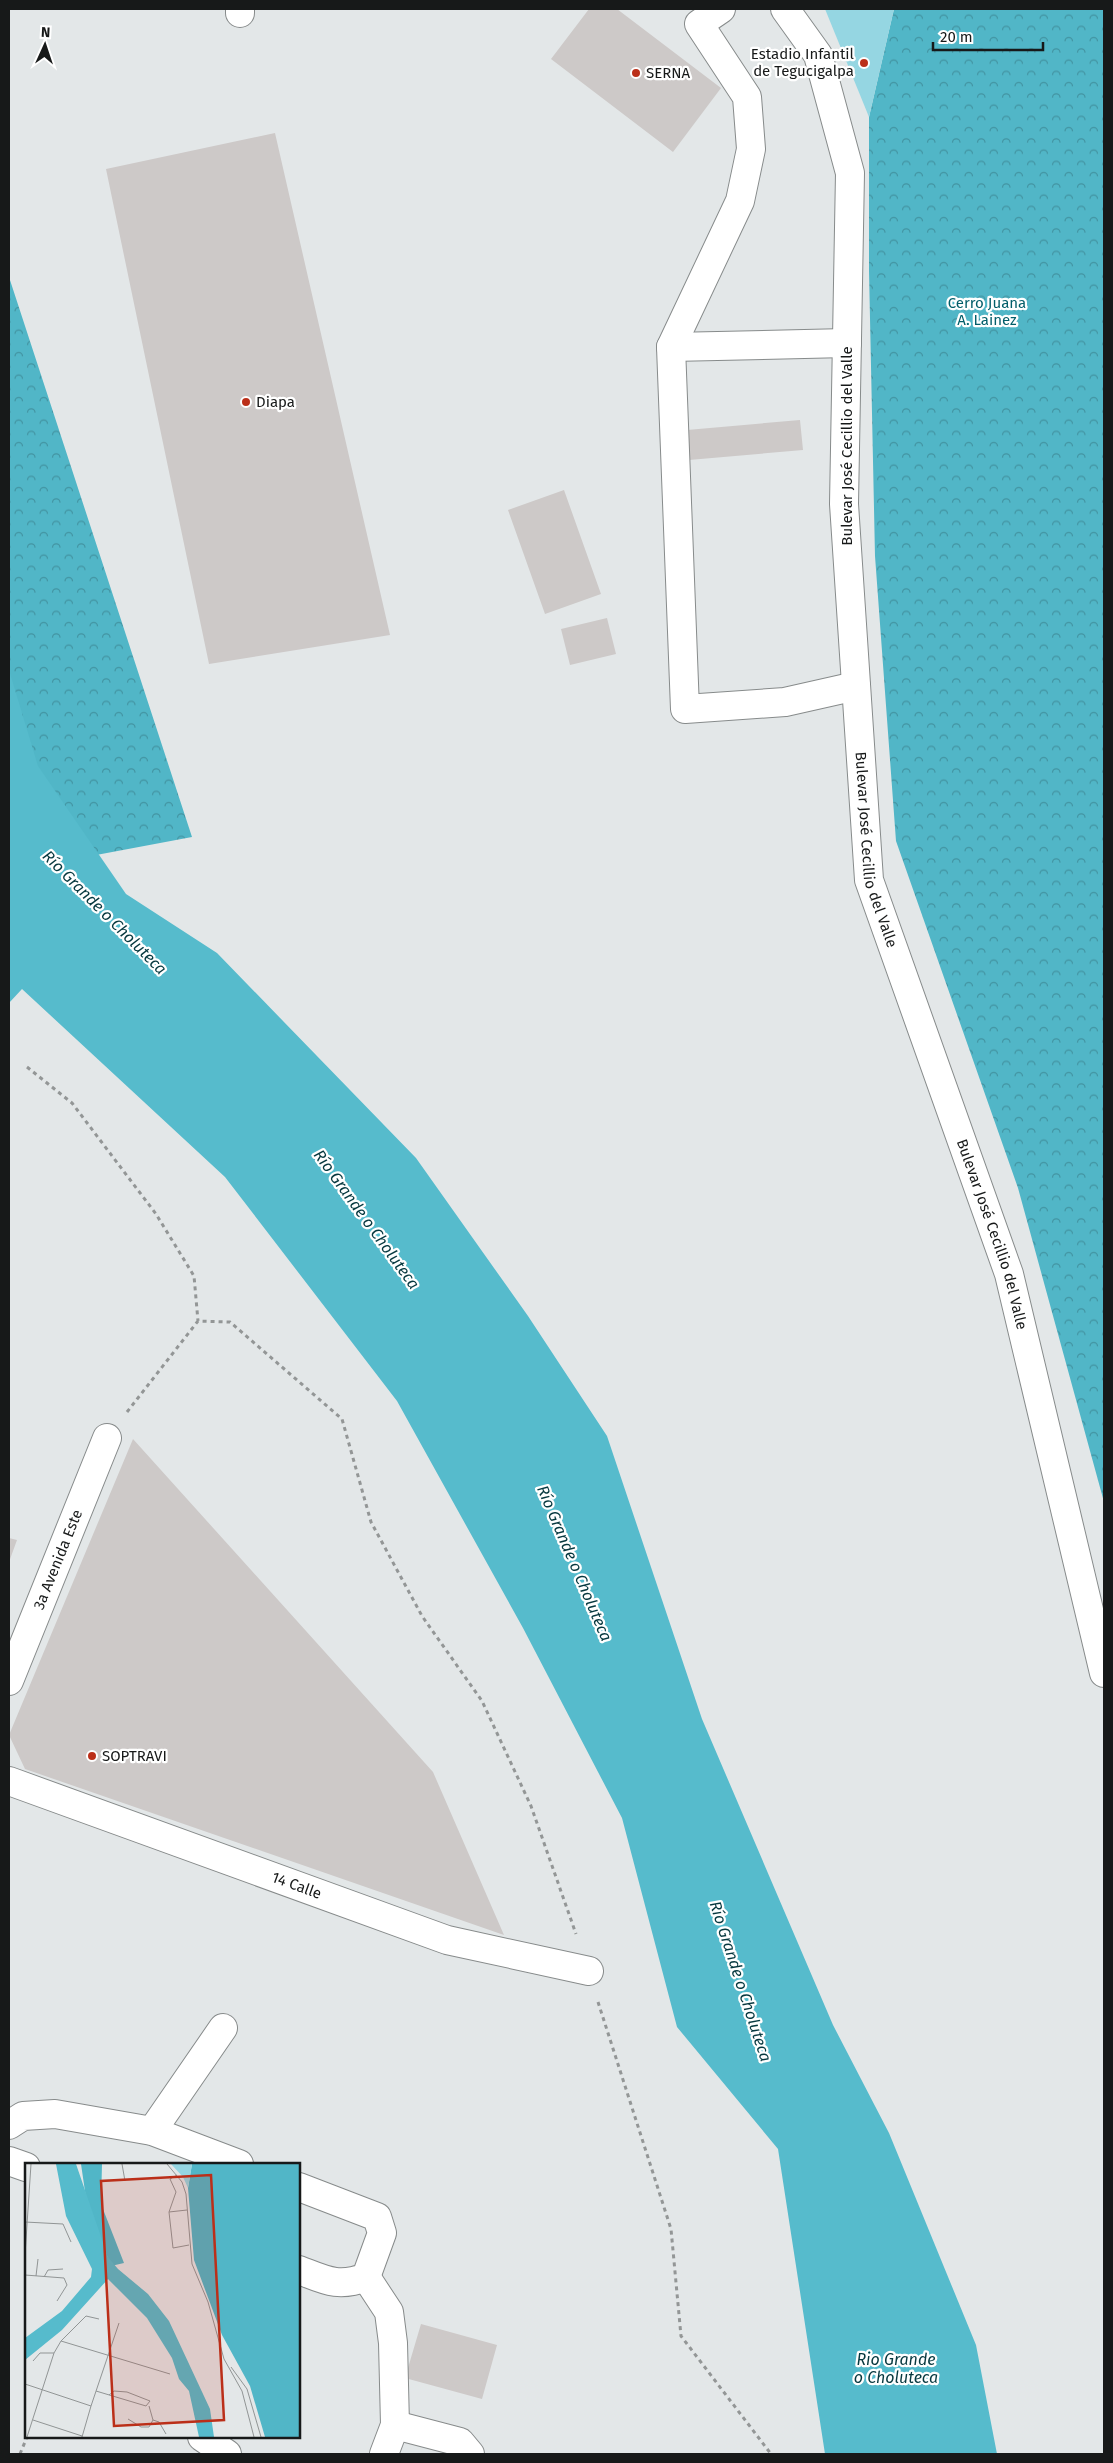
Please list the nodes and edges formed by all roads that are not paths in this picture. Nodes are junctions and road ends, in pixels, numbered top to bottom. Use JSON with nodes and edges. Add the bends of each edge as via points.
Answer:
{"nodes":[{"id":1,"x":721,"y":9,"type":"edge"},
{"id":2,"x":785,"y":9,"type":"edge"},
{"id":3,"x":847,"y":343,"type":"junction"},
{"id":4,"x":672,"y":347,"type":"junction"},
{"id":5,"x":856,"y":686,"type":"junction"},
{"id":6,"x":107,"y":1438,"type":"road end"},
{"id":7,"x":1104,"y":1673,"type":"edge"},
{"id":8,"x":9,"y":1681,"type":"edge"},
{"id":9,"x":9,"y":1781,"type":"edge"},
{"id":10,"x":589,"y":1971,"type":"road end"},
{"id":11,"x":223,"y":2028,"type":"dead end"},
{"id":12,"x":9,"y":2125,"type":"edge"},
{"id":13,"x":152,"y":2131,"type":"junction"},
{"id":14,"x":9,"y":2161,"type":"edge"},
{"id":15,"x":236,"y":2163,"type":"edge"},
{"id":16,"x":25,"y":2167,"type":"edge"},
{"id":17,"x":300,"y":2187,"type":"edge"},
{"id":18,"x":300,"y":2270,"type":"edge"},
{"id":19,"x":366,"y":2277,"type":"junction"},
{"id":20,"x":395,"y":2425,"type":"junction"},
{"id":21,"x":203,"y":2438,"type":"edge"},
{"id":22,"x":226,"y":2454,"type":"edge"},
{"id":23,"x":384,"y":2454,"type":"edge"},
{"id":24,"x":470,"y":2454,"type":"edge"}],
"edges":[{"from":1,"to":4,"type":"main road","via":[[699,24],[747,97],[751,149],[740,201]]},
{"from":2,"to":3,"type":"main road","name":"Bulevar José Cecillio del Valle","via":[[818,55],[850,173]]},
{"from":3,"to":4,"type":"main road"},
{"from":3,"to":5,"type":"main road","name":"Bulevar José Cecillio del Valle","via":[[844,504]]},
{"from":4,"to":5,"type":"main road","via":[[685,709],[785,702]]},
{"from":5,"to":7,"type":"main road","name":"Bulevar José Cecillio del Valle","via":[[869,880],[1009,1274]]},
{"from":6,"to":8,"type":"main road","name":"3a Avenida Este"},
{"from":9,"to":10,"type":"main road","name":"14 Calle","via":[[447,1940]]},
{"from":11,"to":13,"type":"main road"},
{"from":12,"to":13,"type":"main road","via":[[23,2116],[54,2114]]},
{"from":13,"to":15,"type":"main road"},
{"from":14,"to":16,"type":"main road"},
{"from":17,"to":19,"type":"main road","via":[[377,2217],[382,2233]]},
{"from":18,"to":19,"type":"main road","via":[[334,2283],[351,2283]]},
{"from":19,"to":20,"type":"main road","via":[[390,2312]]},
{"from":20,"to":23,"type":"main road"},
{"from":20,"to":24,"type":"main road","via":[[460,2442]]},
{"from":21,"to":22,"type":"main road"}]}
